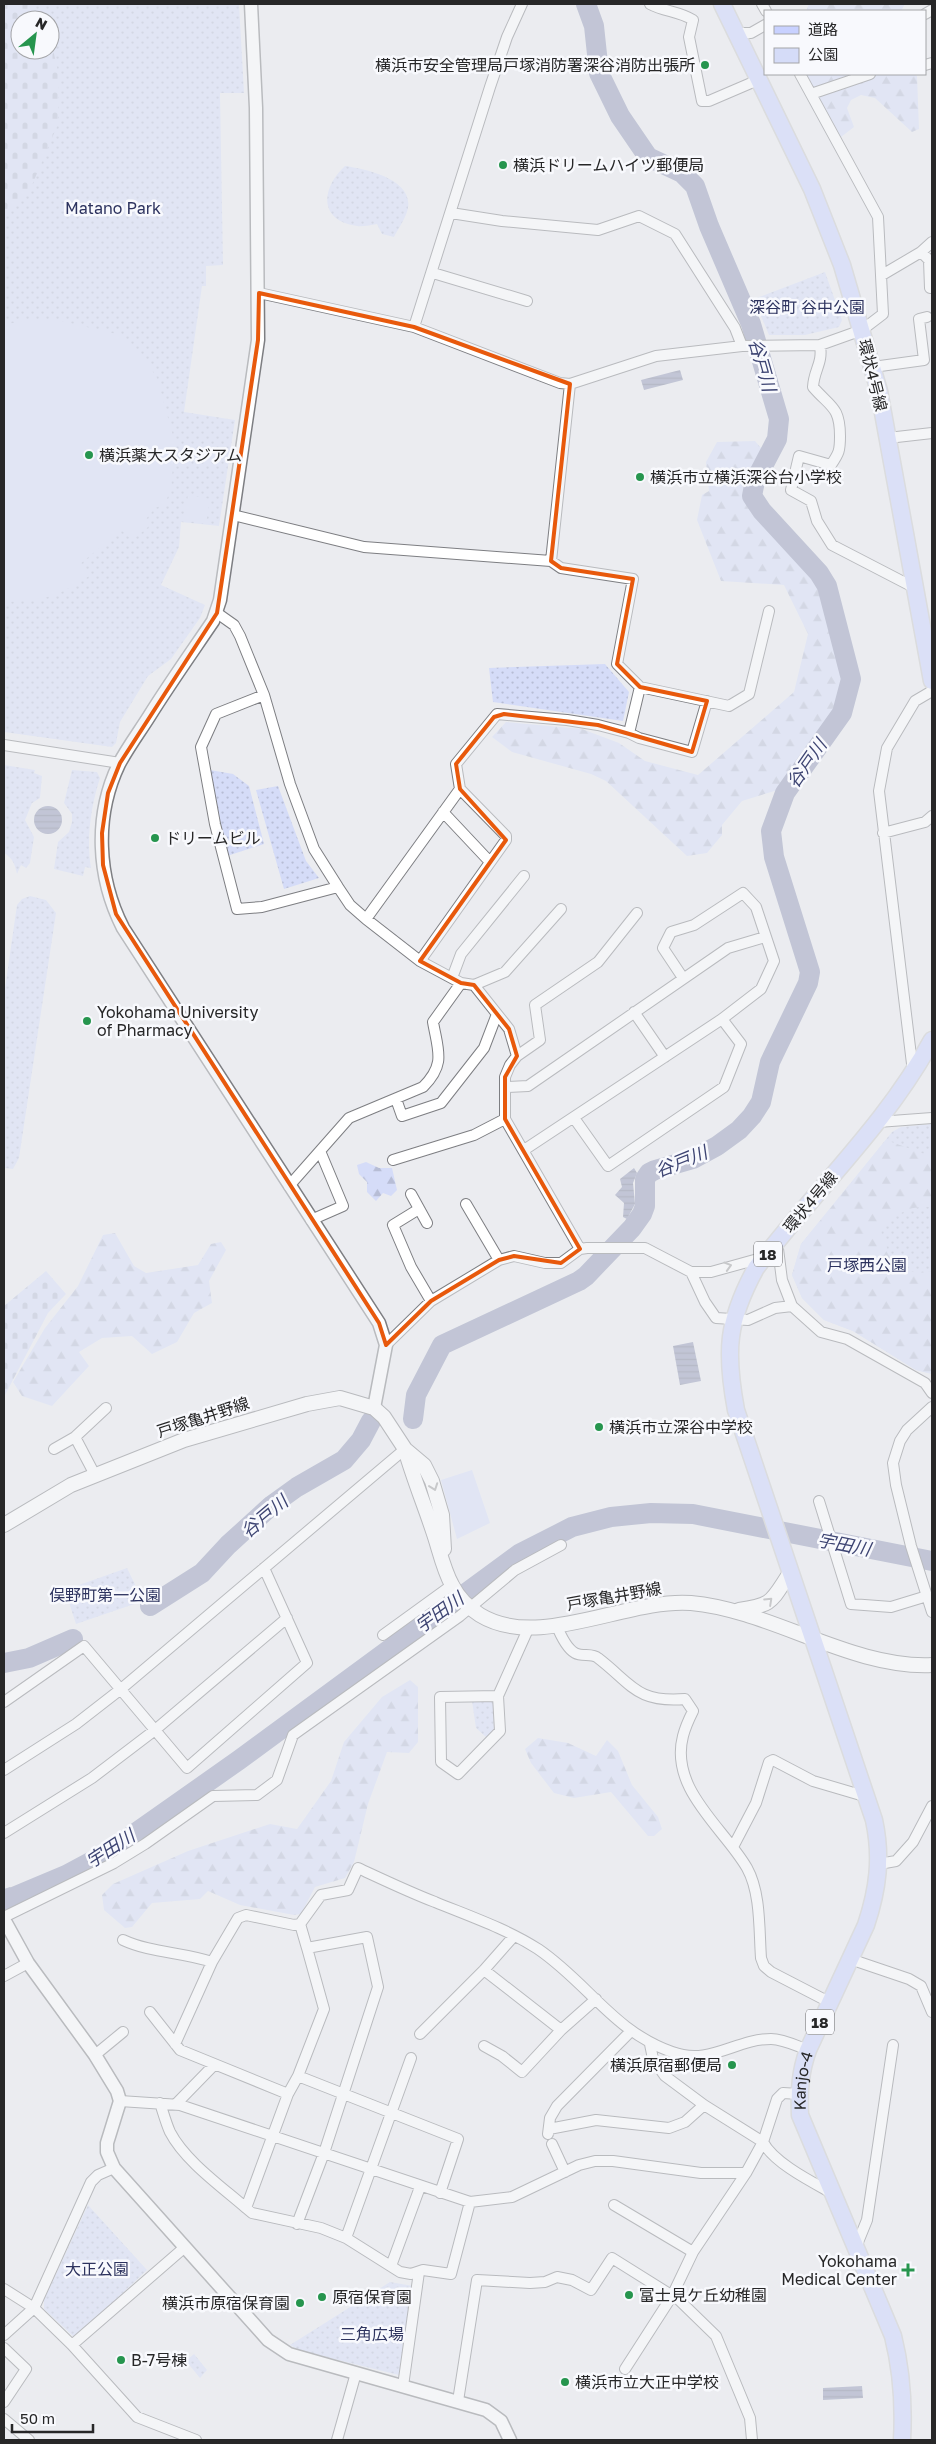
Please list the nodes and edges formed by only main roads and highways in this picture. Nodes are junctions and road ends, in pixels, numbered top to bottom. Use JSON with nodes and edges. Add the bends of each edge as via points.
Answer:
{"nodes":[{"id":1,"x":722,"y":4,"type":"edge"},
{"id":2,"x":929,"y":641,"type":"edge"},
{"id":3,"x":932,"y":681,"type":"edge"},
{"id":4,"x":932,"y":1040,"type":"edge"},
{"id":5,"x":4,"y":1525,"type":"edge"},
{"id":6,"x":790,"y":1573,"type":"junction"},
{"id":7,"x":736,"y":1611,"type":"junction"},
{"id":8,"x":812,"y":1639,"type":"junction"},
{"id":9,"x":932,"y":1665,"type":"edge"},
{"id":10,"x":902,"y":2440,"type":"edge"}],
"edges":[{"from":1,"to":2,"type":"main road","name":"環状4号線","via":[[832,237],[873,367]]},
{"from":2,"to":3,"type":"main road","name":"環状4号線"},
{"from":4,"to":6,"type":"main road","name":"環状4号線","number":"18","via":[[914,1075],[878,1122],[765,1258],[744,1291],[732,1321],[729,1361],[736,1410]]},
{"from":5,"to":7,"type":"main road","name":"戸塚亀井野線","via":[[71,1485],[184,1440],[322,1400],[340,1398],[374,1408],[384,1416],[405,1449],[453,1587],[466,1604],[496,1622],[529,1628],[662,1604],[692,1603]]},
{"from":7,"to":6,"type":"main road","one_way":true,"via":[[763,1607],[772,1600]]},
{"from":6,"to":8,"type":"main road","name":"環状4号線","number":"18"},
{"from":7,"to":8,"type":"main road","name":"戸塚亀井野線"},
{"from":8,"to":9,"type":"main road","name":"戸塚亀井野線","via":[[882,1660],[916,1666]]},
{"from":8,"to":10,"type":"main road","name":"Kanjo-4","number":"18","via":[[874,1820],[879,1864],[873,1906],[800,2070],[800,2115],[893,2336],[901,2366]]}]}
